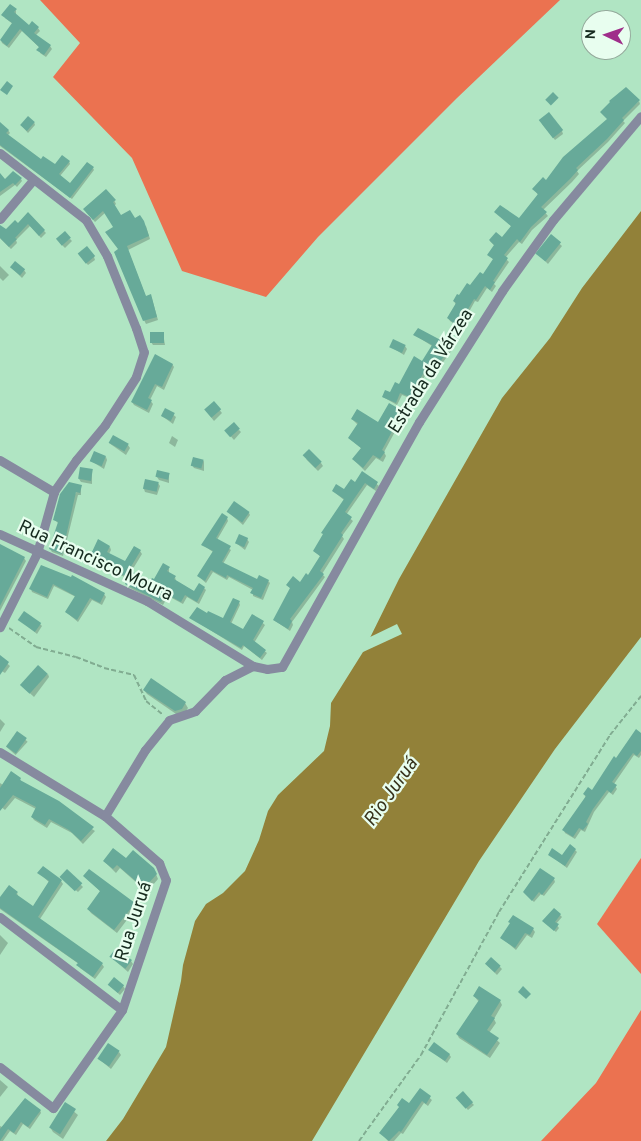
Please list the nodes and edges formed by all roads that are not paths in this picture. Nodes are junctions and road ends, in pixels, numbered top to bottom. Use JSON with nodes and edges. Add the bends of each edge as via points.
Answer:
{"nodes":[{"id":1,"x":641,"y":116,"type":"edge"},
{"id":2,"x":0,"y":153,"type":"edge"},
{"id":3,"x":33,"y":180,"type":"junction"},
{"id":4,"x":0,"y":219,"type":"edge"},
{"id":5,"x":0,"y":460,"type":"edge"},
{"id":6,"x":54,"y":492,"type":"junction"},
{"id":7,"x":0,"y":534,"type":"edge"},
{"id":8,"x":37,"y":553,"type":"junction"},
{"id":9,"x":2,"y":625,"type":"edge"},
{"id":10,"x":253,"y":666,"type":"junction"},
{"id":11,"x":282,"y":667,"type":"joint"},
{"id":12,"x":0,"y":752,"type":"edge"},
{"id":13,"x":105,"y":816,"type":"junction"},
{"id":14,"x":0,"y":918,"type":"edge"},
{"id":15,"x":122,"y":1010,"type":"junction"},
{"id":16,"x":0,"y":1067,"type":"edge"}],
"edges":[{"from":1,"to":11,"type":"street","name":"Estrada da Várzea","via":[[553,220],[502,290],[419,422]]},
{"from":2,"to":3,"type":"street"},
{"from":3,"to":4,"type":"street"},
{"from":3,"to":6,"type":"street","via":[[86,220],[107,256],[144,352],[131,385]]},
{"from":5,"to":6,"type":"street"},
{"from":6,"to":8,"type":"street"},
{"from":7,"to":8,"type":"street","name":"Rua Francisco Moura"},
{"from":8,"to":9,"type":"street"},
{"from":8,"to":10,"type":"street","name":"Rua Francisco Moura","via":[[147,600]]},
{"from":10,"to":11,"type":"street","name":"Rua Francisco Moura","via":[[267,669]]},
{"from":10,"to":13,"type":"street","via":[[224,680],[195,711],[169,720],[145,750]]},
{"from":12,"to":13,"type":"street","name":"Rua Juruá"},
{"from":13,"to":15,"type":"street","name":"Rua Juruá","via":[[159,863],[166,880]]},
{"from":14,"to":15,"type":"street"},
{"from":15,"to":16,"type":"street","name":"Rua Juruá","via":[[53,1108]]}]}
